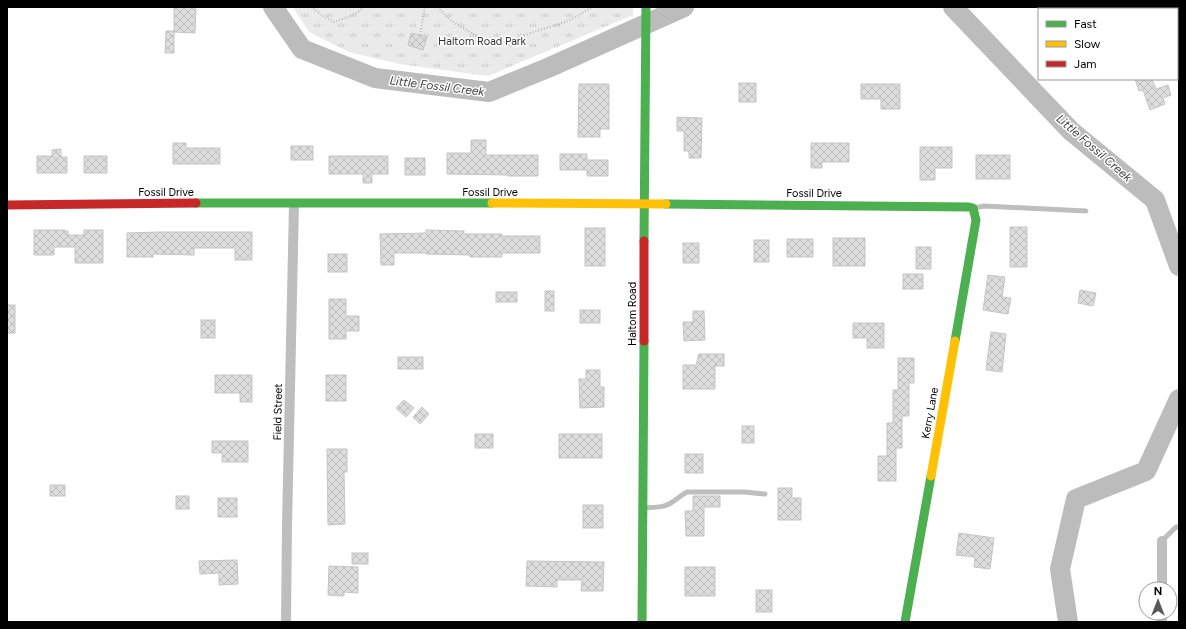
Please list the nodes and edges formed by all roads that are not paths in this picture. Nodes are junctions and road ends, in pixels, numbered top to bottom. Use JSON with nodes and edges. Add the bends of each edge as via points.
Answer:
{"nodes":[{"id":1,"x":646,"y":7,"type":"edge"},
{"id":2,"x":294,"y":204,"type":"junction"},
{"id":3,"x":645,"y":204,"type":"junction"},
{"id":4,"x":7,"y":205,"type":"edge"},
{"id":5,"x":973,"y":208,"type":"junction"},
{"id":6,"x":1086,"y":212,"type":"dead end"},
{"id":7,"x":765,"y":494,"type":"dead end"},
{"id":8,"x":643,"y":508,"type":"junction"},
{"id":9,"x":1179,"y":527,"type":"edge"},
{"id":10,"x":1162,"y":541,"type":"joint"},
{"id":11,"x":1162,"y":581,"type":"edge"},
{"id":12,"x":286,"y":622,"type":"edge"},
{"id":13,"x":642,"y":622,"type":"edge"},
{"id":14,"x":904,"y":622,"type":"edge"}],
"edges":[{"from":1,"to":3,"type":"street","name":"Haltom Road"},
{"from":2,"to":3,"type":"street","name":"Fossil Drive"},
{"from":2,"to":4,"type":"street","name":"Fossil Drive"},
{"from":2,"to":12,"type":"street","name":"Field Street"},
{"from":3,"to":5,"type":"street","name":"Fossil Drive"},
{"from":3,"to":8,"type":"street","name":"Haltom Road"},
{"from":5,"to":6,"type":"lane","via":[[984,206]]},
{"from":5,"to":14,"type":"street","name":"Kerry Lane","via":[[976,220]]},
{"from":7,"to":8,"type":"lane","via":[[686,492],[664,506]]},
{"from":8,"to":13,"type":"street","name":"Haltom Road"},
{"from":9,"to":10,"type":"lane"},
{"from":10,"to":11,"type":"street"}]}
